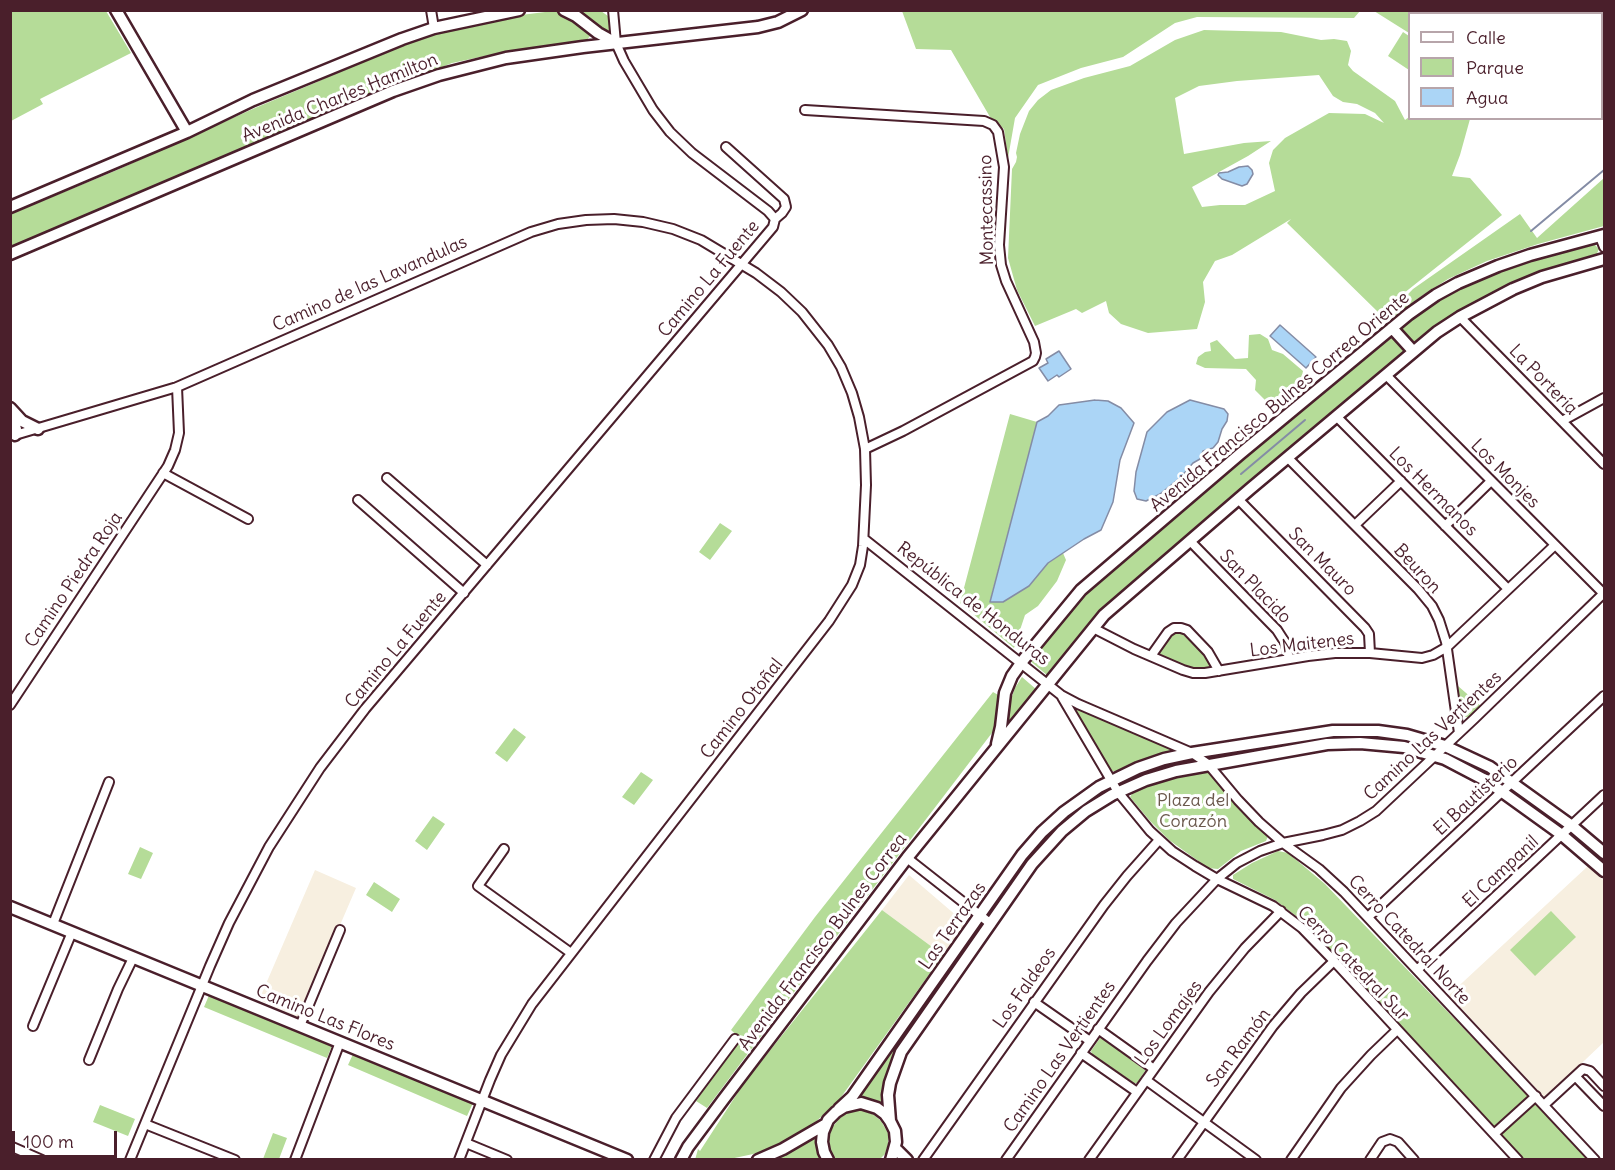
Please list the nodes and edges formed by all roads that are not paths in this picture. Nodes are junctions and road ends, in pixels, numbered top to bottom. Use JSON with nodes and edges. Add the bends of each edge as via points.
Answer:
{"nodes":[{"id":1,"x":116,"y":10,"type":"edge"},
{"id":2,"x":431,"y":10,"type":"edge"},
{"id":3,"x":519,"y":10,"type":"edge"},
{"id":4,"x":564,"y":10,"type":"edge"},
{"id":5,"x":613,"y":10,"type":"edge"},
{"id":6,"x":802,"y":10,"type":"edge"},
{"id":7,"x":434,"y":28,"type":"junction"},
{"id":8,"x":598,"y":33,"type":"junction"},
{"id":9,"x":616,"y":44,"type":"junction"},
{"id":10,"x":583,"y":47,"type":"junction"},
{"id":11,"x":806,"y":110,"type":"dead end"},
{"id":12,"x":187,"y":132,"type":"junction"},
{"id":13,"x":726,"y":147,"type":"dead end"},
{"id":14,"x":10,"y":207,"type":"edge"},
{"id":15,"x":775,"y":219,"type":"junction"},
{"id":16,"x":1603,"y":240,"type":"edge"},
{"id":17,"x":10,"y":254,"type":"edge"},
{"id":18,"x":1605,"y":259,"type":"edge"},
{"id":19,"x":742,"y":265,"type":"junction"},
{"id":20,"x":1460,"y":317,"type":"junction"},
{"id":21,"x":1392,"y":328,"type":"junction"},
{"id":22,"x":1413,"y":351,"type":"junction"},
{"id":23,"x":1386,"y":375,"type":"junction"},
{"id":24,"x":177,"y":387,"type":"junction"},
{"id":25,"x":1605,"y":398,"type":"edge"},
{"id":26,"x":10,"y":408,"type":"edge"},
{"id":27,"x":10,"y":412,"type":"edge"},
{"id":28,"x":1337,"y":417,"type":"junction"},
{"id":29,"x":1562,"y":421,"type":"junction"},
{"id":30,"x":38,"y":429,"type":"junction"},
{"id":31,"x":12,"y":435,"type":"edge"},
{"id":32,"x":865,"y":449,"type":"junction"},
{"id":33,"x":1288,"y":458,"type":"junction"},
{"id":34,"x":1605,"y":464,"type":"edge"},
{"id":35,"x":163,"y":473,"type":"junction"},
{"id":36,"x":387,"y":478,"type":"dead end"},
{"id":37,"x":1401,"y":481,"type":"junction"},
{"id":38,"x":1491,"y":481,"type":"junction"},
{"id":39,"x":1238,"y":499,"type":"junction"},
{"id":40,"x":358,"y":500,"type":"dead end"},
{"id":41,"x":248,"y":519,"type":"dead end"},
{"id":42,"x":1355,"y":525,"type":"junction"},
{"id":43,"x":1445,"y":526,"type":"junction"},
{"id":44,"x":864,"y":539,"type":"junction"},
{"id":45,"x":1190,"y":541,"type":"junction"},
{"id":46,"x":1555,"y":545,"type":"junction"},
{"id":47,"x":487,"y":565,"type":"junction"},
{"id":48,"x":1508,"y":589,"type":"junction"},
{"id":49,"x":464,"y":592,"type":"junction"},
{"id":50,"x":1604,"y":594,"type":"edge"},
{"id":51,"x":1093,"y":628,"type":"junction"},
{"id":52,"x":1447,"y":646,"type":"junction"},
{"id":53,"x":1370,"y":653,"type":"junction"},
{"id":54,"x":1151,"y":656,"type":"junction"},
{"id":55,"x":1289,"y":659,"type":"junction"},
{"id":56,"x":1020,"y":663,"type":"junction"},
{"id":57,"x":1219,"y":671,"type":"junction"},
{"id":58,"x":1048,"y":685,"type":"junction"},
{"id":59,"x":1061,"y":695,"type":"junction"},
{"id":60,"x":1605,"y":696,"type":"edge"},
{"id":61,"x":10,"y":705,"type":"edge"},
{"id":62,"x":1459,"y":733,"type":"junction"},
{"id":63,"x":1310,"y":734,"type":"junction"},
{"id":64,"x":1311,"y":746,"type":"junction"},
{"id":65,"x":1446,"y":746,"type":"junction"},
{"id":66,"x":997,"y":747,"type":"junction"},
{"id":67,"x":1192,"y":753,"type":"junction"},
{"id":68,"x":1436,"y":756,"type":"junction"},
{"id":69,"x":1208,"y":764,"type":"junction"},
{"id":70,"x":1112,"y":780,"type":"junction"},
{"id":71,"x":109,"y":782,"type":"dead end"},
{"id":72,"x":1512,"y":783,"type":"junction"},
{"id":73,"x":1118,"y":792,"type":"junction"},
{"id":74,"x":1503,"y":792,"type":"junction"},
{"id":75,"x":1605,"y":795,"type":"edge"},
{"id":76,"x":1053,"y":821,"type":"junction"},
{"id":77,"x":1572,"y":826,"type":"junction"},
{"id":78,"x":1062,"y":831,"type":"junction"},
{"id":79,"x":1562,"y":836,"type":"junction"},
{"id":80,"x":1159,"y":840,"type":"junction"},
{"id":81,"x":1283,"y":843,"type":"junction"},
{"id":82,"x":504,"y":849,"type":"dead end"},
{"id":83,"x":1605,"y":853,"type":"edge"},
{"id":84,"x":907,"y":858,"type":"junction"},
{"id":85,"x":1605,"y":871,"type":"edge"},
{"id":86,"x":1217,"y":879,"type":"junction"},
{"id":87,"x":10,"y":907,"type":"edge"},
{"id":88,"x":1281,"y":911,"type":"junction"},
{"id":89,"x":980,"y":916,"type":"junction"},
{"id":90,"x":1368,"y":918,"type":"junction"},
{"id":91,"x":53,"y":924,"type":"junction"},
{"id":92,"x":991,"y":924,"type":"junction"},
{"id":93,"x":340,"y":930,"type":"dead end"},
{"id":94,"x":72,"y":932,"type":"junction"},
{"id":95,"x":571,"y":953,"type":"junction"},
{"id":96,"x":133,"y":958,"type":"junction"},
{"id":97,"x":1334,"y":961,"type":"junction"},
{"id":98,"x":1417,"y":970,"type":"junction"},
{"id":99,"x":202,"y":986,"type":"junction"},
{"id":100,"x":1034,"y":1002,"type":"junction"},
{"id":101,"x":918,"y":1004,"type":"junction"},
{"id":102,"x":929,"y":1011,"type":"junction"},
{"id":103,"x":33,"y":1026,"type":"dead end"},
{"id":104,"x":300,"y":1026,"type":"junction"},
{"id":105,"x":1098,"y":1029,"type":"junction"},
{"id":106,"x":1397,"y":1030,"type":"junction"},
{"id":107,"x":735,"y":1039,"type":"dead end"},
{"id":108,"x":1090,"y":1041,"type":"junction"},
{"id":109,"x":340,"y":1042,"type":"junction"},
{"id":110,"x":1082,"y":1053,"type":"junction"},
{"id":111,"x":88,"y":1060,"type":"dead end"},
{"id":112,"x":1154,"y":1069,"type":"junction"},
{"id":113,"x":1576,"y":1077,"type":"junction"},
{"id":114,"x":1146,"y":1080,"type":"junction"},
{"id":115,"x":1605,"y":1086,"type":"edge"},
{"id":116,"x":1137,"y":1092,"type":"junction"},
{"id":117,"x":1536,"y":1095,"type":"junction"},
{"id":118,"x":482,"y":1101,"type":"junction"},
{"id":119,"x":1544,"y":1105,"type":"junction"},
{"id":120,"x":1605,"y":1106,"type":"edge"},
{"id":121,"x":839,"y":1109,"type":"junction"},
{"id":122,"x":890,"y":1120,"type":"junction"},
{"id":123,"x":1203,"y":1122,"type":"junction"},
{"id":124,"x":145,"y":1124,"type":"junction"},
{"id":125,"x":826,"y":1124,"type":"junction"},
{"id":126,"x":1494,"y":1134,"type":"junction"},
{"id":127,"x":466,"y":1143,"type":"junction"},
{"id":128,"x":10,"y":1146,"type":"edge"},
{"id":129,"x":895,"y":1148,"type":"junction"},
{"id":130,"x":131,"y":1159,"type":"edge"},
{"id":131,"x":42,"y":1160,"type":"edge"},
{"id":132,"x":235,"y":1160,"type":"edge"},
{"id":133,"x":295,"y":1160,"type":"edge"},
{"id":134,"x":459,"y":1160,"type":"edge"},
{"id":135,"x":507,"y":1160,"type":"edge"},
{"id":136,"x":627,"y":1160,"type":"edge"},
{"id":137,"x":654,"y":1160,"type":"edge"},
{"id":138,"x":681,"y":1160,"type":"edge"},
{"id":139,"x":758,"y":1160,"type":"edge"},
{"id":140,"x":828,"y":1160,"type":"edge"},
{"id":141,"x":891,"y":1160,"type":"edge"},
{"id":142,"x":907,"y":1160,"type":"edge"},
{"id":143,"x":923,"y":1160,"type":"edge"},
{"id":144,"x":1006,"y":1160,"type":"edge"},
{"id":145,"x":1089,"y":1160,"type":"edge"},
{"id":146,"x":1177,"y":1160,"type":"edge"},
{"id":147,"x":1256,"y":1160,"type":"edge"},
{"id":148,"x":1291,"y":1160,"type":"edge"},
{"id":149,"x":1370,"y":1160,"type":"edge"},
{"id":150,"x":1414,"y":1160,"type":"edge"},
{"id":151,"x":1518,"y":1160,"type":"edge"},
{"id":152,"x":1595,"y":1160,"type":"edge"}],
"edges":[{"from":1,"to":12,"type":"street"},
{"from":2,"to":7,"type":"street"},
{"from":3,"to":7,"type":"street","name":"Avenida Charles Hamilton"},
{"from":4,"to":8,"type":"street"},
{"from":5,"to":9,"type":"street","name":"Camino La Fuente"},
{"from":6,"to":9,"type":"street","name":"Avenida Charles Hamilton","via":[[758,27]]},
{"from":7,"to":12,"type":"street","name":"Avenida Charles Hamilton","via":[[253,100]]},
{"from":8,"to":9,"type":"street"},
{"from":8,"to":10,"type":"street","via":[[592,43]]},
{"from":9,"to":10,"type":"street","name":"Avenida Charles Hamilton"},
{"from":9,"to":15,"type":"street","name":"Camino La Fuente","via":[[645,99],[670,132]]},
{"from":10,"to":17,"type":"street","name":"Avenida Charles Hamilton","via":[[492,60],[415,83]]},
{"from":11,"to":32,"type":"street","name":"Montecassino","via":[[984,122],[998,132],[1004,167],[1001,265],[1034,342],[1035,357]]},
{"from":12,"to":14,"type":"street","name":"Avenida Charles Hamilton"},
{"from":13,"to":15,"type":"street","name":"Camino La Fuente","via":[[784,199],[786,207]]},
{"from":15,"to":19,"type":"street","name":"Camino La Fuente","via":[[769,234]]},
{"from":16,"to":21,"type":"street","name":"Avenida Francisco Bulnes Correa Oriente","via":[[1530,255],[1475,275],[1436,295]]},
{"from":18,"to":20,"type":"street","via":[[1542,277]]},
{"from":19,"to":24,"type":"street","name":"Camino de las Lavandulas","via":[[701,240],[658,225],[614,219],[558,224],[491,249]]},
{"from":19,"to":32,"type":"street","name":"Camino Otoñal","via":[[792,302],[828,345],[852,393]]},
{"from":19,"to":47,"type":"street","name":"Camino La Fuente"},
{"from":20,"to":22,"type":"street"},
{"from":20,"to":29,"type":"street","name":"La Portería"},
{"from":21,"to":22,"type":"street"},
{"from":21,"to":56,"type":"street","name":"Avenida Francisco Bulnes Correa Oriente","via":[[1081,590]]},
{"from":22,"to":23,"type":"street"},
{"from":23,"to":28,"type":"street"},
{"from":23,"to":38,"type":"street","name":"Los Monjes"},
{"from":24,"to":30,"type":"street","name":"Camino de las Lavandulas"},
{"from":24,"to":35,"type":"street","name":"Camino Piedra Roja","via":[[179,433]]},
{"from":25,"to":29,"type":"street"},
{"from":26,"to":30,"type":"street","via":[[22,421]]},
{"from":27,"to":31,"type":"street","via":[[16,429]]},
{"from":28,"to":33,"type":"street"},
{"from":28,"to":37,"type":"street","name":"Los Hermanos"},
{"from":29,"to":34,"type":"street","name":"La Portería"},
{"from":30,"to":31,"type":"street","name":"Camino de las Lavandulas"},
{"from":32,"to":44,"type":"street","name":"Camino Otoñal"},
{"from":33,"to":39,"type":"street"},
{"from":33,"to":42,"type":"street","name":"Beuron"},
{"from":35,"to":41,"type":"street"},
{"from":35,"to":61,"type":"street","name":"Camino Piedra Roja"},
{"from":36,"to":47,"type":"street"},
{"from":37,"to":42,"type":"street"},
{"from":37,"to":43,"type":"street","name":"Los Hermanos"},
{"from":38,"to":43,"type":"street"},
{"from":38,"to":46,"type":"street","name":"Los Monjes"},
{"from":39,"to":45,"type":"street"},
{"from":39,"to":53,"type":"street","name":"San Mauro","via":[[1365,628]]},
{"from":40,"to":49,"type":"street"},
{"from":42,"to":52,"type":"street","name":"Beuron","via":[[1427,599]]},
{"from":43,"to":48,"type":"street","name":"Los Hermanos"},
{"from":44,"to":56,"type":"street","name":"República de Honduras"},
{"from":44,"to":95,"type":"street","name":"Camino Otoñal","via":[[856,575],[842,603]]},
{"from":45,"to":51,"type":"street"},
{"from":45,"to":55,"type":"street","name":"San Placido","via":[[1277,630]]},
{"from":46,"to":48,"type":"street","name":"Los Maitenes"},
{"from":46,"to":50,"type":"street","name":"Los Monjes"},
{"from":47,"to":49,"type":"street","name":"Camino La Fuente"},
{"from":48,"to":52,"type":"street","name":"Los Maitenes"},
{"from":49,"to":99,"type":"street","name":"Camino La Fuente","via":[[365,709],[299,799],[242,897]]},
{"from":50,"to":62,"type":"street","name":"Camino Las Vertientes"},
{"from":51,"to":54,"type":"street","name":"Los Maitenes"},
{"from":51,"to":58,"type":"street"},
{"from":52,"to":53,"type":"street","name":"Los Maitenes","via":[[1422,658]]},
{"from":52,"to":62,"type":"street","name":"Beuron"},
{"from":53,"to":55,"type":"street","name":"Los Maitenes"},
{"from":54,"to":57,"type":"street","name":"Los Maitenes","via":[[1188,672]]},
{"from":54,"to":57,"type":"street","via":[[1168,632],[1181,628],[1208,652]]},
{"from":55,"to":57,"type":"street","name":"Los Maitenes"},
{"from":56,"to":58,"type":"street","name":"República de Honduras"},
{"from":56,"to":66,"type":"street","name":"Avenida Francisco Bulnes Correa","via":[[1005,693]]},
{"from":58,"to":59,"type":"street","name":"República de Honduras"},
{"from":58,"to":66,"type":"street","name":"Avenida Francisco Bulnes Correa"},
{"from":59,"to":67,"type":"street","name":"República de Honduras"},
{"from":59,"to":70,"type":"street","name":"República de Honduras"},
{"from":60,"to":72,"type":"street","name":"El Bautisterio"},
{"from":62,"to":65,"type":"street","name":"Camino Las Vertientes"},
{"from":63,"to":64,"type":"street"},
{"from":63,"to":65,"type":"street","via":[[1378,731]]},
{"from":63,"to":67,"type":"street"},
{"from":64,"to":68,"type":"street","via":[[1372,743]]},
{"from":64,"to":69,"type":"street"},
{"from":65,"to":68,"type":"street","name":"Camino Las Vertientes"},
{"from":65,"to":72,"type":"street","via":[[1481,762]]},
{"from":66,"to":84,"type":"street","name":"Avenida Francisco Bulnes Correa"},
{"from":67,"to":69,"type":"street","name":"Cerro Catedral Norte"},
{"from":67,"to":70,"type":"street","via":[[1147,765]]},
{"from":68,"to":74,"type":"street"},
{"from":68,"to":81,"type":"street","name":"Camino Las Vertientes","via":[[1360,821],[1332,833]]},
{"from":69,"to":73,"type":"street","via":[[1146,780]]},
{"from":69,"to":81,"type":"street","name":"Cerro Catedral Norte"},
{"from":70,"to":73,"type":"street","name":"República de Honduras"},
{"from":70,"to":76,"type":"street","name":"Las Terrazas"},
{"from":71,"to":91,"type":"street"},
{"from":72,"to":74,"type":"street","name":"El Bautisterio"},
{"from":72,"to":77,"type":"street"},
{"from":73,"to":78,"type":"street","name":"Las Terrazas"},
{"from":73,"to":80,"type":"street","name":"Cerro Catedral Sur"},
{"from":74,"to":79,"type":"street"},
{"from":74,"to":90,"type":"street","name":"El Bautisterio"},
{"from":75,"to":77,"type":"street","name":"El Campanil"},
{"from":76,"to":78,"type":"street"},
{"from":76,"to":89,"type":"street","name":"Las Terrazas","via":[[1022,855]]},
{"from":77,"to":79,"type":"street","name":"El Campanil"},
{"from":77,"to":83,"type":"street"},
{"from":78,"to":92,"type":"street","name":"Las Terrazas","via":[[1037,858]]},
{"from":79,"to":85,"type":"street"},
{"from":79,"to":98,"type":"street","name":"El Campanil"},
{"from":80,"to":86,"type":"street","name":"Cerro Catedral Sur"},
{"from":80,"to":100,"type":"street","name":"Los Faldeos","via":[[1104,904]]},
{"from":81,"to":86,"type":"street","name":"Camino Las Vertientes","via":[[1237,863]]},
{"from":81,"to":90,"type":"street","name":"Cerro Catedral Norte","via":[[1325,874]]},
{"from":82,"to":95,"type":"street","via":[[478,886]]},
{"from":84,"to":89,"type":"street"},
{"from":84,"to":138,"type":"street","name":"Avenida Francisco Bulnes Correa"},
{"from":86,"to":88,"type":"street","name":"Cerro Catedral Sur"},
{"from":86,"to":105,"type":"street","name":"Camino Las Vertientes","via":[[1161,943]]},
{"from":87,"to":91,"type":"street","name":"Camino Las Flores"},
{"from":88,"to":97,"type":"street","name":"Cerro Catedral Sur"},
{"from":88,"to":112,"type":"street","name":"Los Lomajes","via":[[1226,970]]},
{"from":89,"to":92,"type":"street"},
{"from":89,"to":101,"type":"street","name":"Las Terrazas"},
{"from":90,"to":98,"type":"street","name":"Cerro Catedral Norte"},
{"from":91,"to":94,"type":"street","name":"Camino Las Flores"},
{"from":92,"to":102,"type":"street","name":"Las Terrazas"},
{"from":93,"to":104,"type":"street"},
{"from":94,"to":96,"type":"street","name":"Camino Las Flores"},
{"from":94,"to":103,"type":"street"},
{"from":95,"to":118,"type":"street","name":"Camino Otoñal","via":[[509,1040]]},
{"from":96,"to":99,"type":"street","name":"Camino Las Flores"},
{"from":96,"to":111,"type":"street"},
{"from":97,"to":106,"type":"street","name":"Cerro Catedral Sur"},
{"from":97,"to":123,"type":"street","name":"San Ramón","via":[[1280,1017]]},
{"from":98,"to":117,"type":"street","name":"Cerro Catedral Norte"},
{"from":99,"to":104,"type":"street","name":"Camino Las Flores"},
{"from":99,"to":124,"type":"street","name":"Camino La Fuente"},
{"from":100,"to":108,"type":"street"},
{"from":100,"to":143,"type":"street","name":"Los Faldeos"},
{"from":101,"to":102,"type":"street"},
{"from":101,"to":121,"type":"street","name":"Las Terrazas","via":[[852,1097]]},
{"from":102,"to":122,"type":"street","name":"Las Terrazas","via":[[896,1064],[888,1095]]},
{"from":104,"to":109,"type":"street","name":"Camino Las Flores"},
{"from":105,"to":108,"type":"street","name":"Camino Las Vertientes"},
{"from":105,"to":112,"type":"street"},
{"from":106,"to":126,"type":"street","name":"Cerro Catedral Sur"},
{"from":106,"to":148,"type":"street","via":[[1341,1088]]},
{"from":107,"to":137,"type":"street","via":[[676,1118]]},
{"from":108,"to":110,"type":"street","name":"Camino Las Vertientes"},
{"from":109,"to":118,"type":"street","name":"Camino Las Flores"},
{"from":109,"to":133,"type":"street"},
{"from":110,"to":116,"type":"street"},
{"from":110,"to":144,"type":"street","name":"Camino Las Vertientes"},
{"from":112,"to":114,"type":"street","name":"Los Lomajes"},
{"from":113,"to":115,"type":"street","via":[[1586,1069]]},
{"from":113,"to":119,"type":"street"},
{"from":113,"to":120,"type":"street"},
{"from":114,"to":116,"type":"street","name":"Los Lomajes"},
{"from":114,"to":123,"type":"street"},
{"from":116,"to":145,"type":"street","name":"Los Lomajes"},
{"from":117,"to":119,"type":"street","name":"Cerro Catedral Norte"},
{"from":117,"to":126,"type":"street"},
{"from":118,"to":127,"type":"street","name":"Camino Otoñal"},
{"from":118,"to":136,"type":"street","name":"Camino Las Flores"},
{"from":119,"to":152,"type":"street","name":"Cerro Catedral Norte"},
{"from":121,"to":122,"type":"street","via":[[866,1104],[882,1111]]},
{"from":121,"to":125,"type":"street","name":"Las Terrazas"},
{"from":122,"to":129,"type":"street","name":"Las Terrazas"},
{"from":123,"to":146,"type":"street","name":"San Ramón"},
{"from":123,"to":147,"type":"street"},
{"from":124,"to":130,"type":"street","name":"Camino La Fuente"},
{"from":124,"to":132,"type":"street"},
{"from":125,"to":139,"type":"street"},
{"from":125,"to":140,"type":"street","via":[[822,1142]]},
{"from":126,"to":151,"type":"street","name":"Cerro Catedral Sur"},
{"from":127,"to":134,"type":"street","name":"Camino Otoñal"},
{"from":127,"to":135,"type":"street"},
{"from":128,"to":131,"type":"street"},
{"from":129,"to":141,"type":"street"},
{"from":129,"to":142,"type":"street"},
{"from":149,"to":150,"type":"street","via":[[1382,1142],[1390,1139],[1398,1142]]}]}
